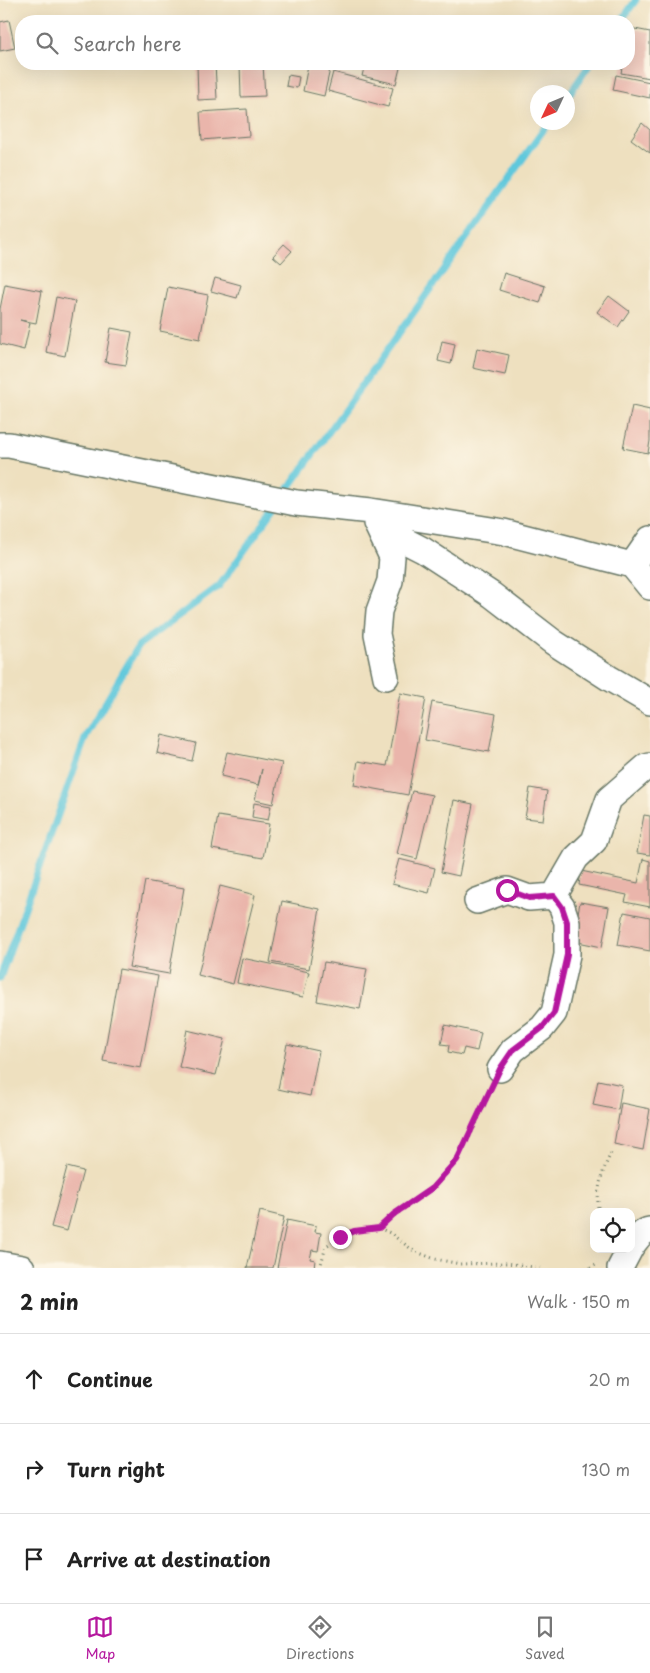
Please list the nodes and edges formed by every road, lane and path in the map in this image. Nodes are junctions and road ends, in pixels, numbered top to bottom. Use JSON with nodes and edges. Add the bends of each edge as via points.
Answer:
{"nodes":[{"id":1,"x":0,"y":445,"type":"edge"},
{"id":2,"x":375,"y":519,"type":"junction"},
{"id":3,"x":650,"y":539,"type":"edge"},
{"id":4,"x":632,"y":566,"type":"junction"},
{"id":5,"x":650,"y":587,"type":"edge"},
{"id":6,"x":386,"y":677,"type":"dead end"},
{"id":7,"x":650,"y":702,"type":"edge"},
{"id":8,"x":650,"y":766,"type":"edge"},
{"id":9,"x":554,"y":896,"type":"junction"},
{"id":10,"x":477,"y":901,"type":"dead end"},
{"id":11,"x":500,"y":1069,"type":"joint"},
{"id":12,"x":611,"y":1153,"type":"dead end"},
{"id":13,"x":598,"y":1208,"type":"edge"},
{"id":14,"x":379,"y":1228,"type":"junction"},
{"id":15,"x":650,"y":1230,"type":"edge"},
{"id":16,"x":635,"y":1241,"type":"edge"},
{"id":17,"x":628,"y":1253,"type":"edge"},
{"id":18,"x":0,"y":1264,"type":"edge"},
{"id":19,"x":22,"y":1268,"type":"edge"},
{"id":20,"x":320,"y":1268,"type":"edge"},
{"id":21,"x":540,"y":1268,"type":"edge"},
{"id":22,"x":620,"y":1268,"type":"edge"}],
"edges":[{"from":1,"to":2,"type":"street"},
{"from":2,"to":4,"type":"street","via":[[504,532]]},
{"from":2,"to":6,"type":"street","via":[[392,557],[390,581],[379,611],[377,634]]},
{"from":2,"to":7,"type":"street","via":[[492,594],[553,642]]},
{"from":3,"to":4,"type":"street"},
{"from":4,"to":5,"type":"street"},
{"from":8,"to":9,"type":"street","via":[[609,798],[594,841],[576,858]]},
{"from":9,"to":10,"type":"street","via":[[529,898],[507,890]]},
{"from":9,"to":11,"type":"street","via":[[567,922],[567,955],[554,1013],[542,1028],[513,1050]]},
{"from":11,"to":14,"type":"path","via":[[457,1160],[432,1188]]},
{"from":12,"to":13,"type":"path","via":[[601,1175]]},
{"from":14,"to":20,"type":"path","via":[[354,1231],[326,1246]]},
{"from":14,"to":21,"type":"path","via":[[414,1251],[435,1259],[460,1264],[507,1263]]},
{"from":15,"to":16,"type":"street"},
{"from":17,"to":22,"type":"street"},
{"from":18,"to":19,"type":"street"}]}
